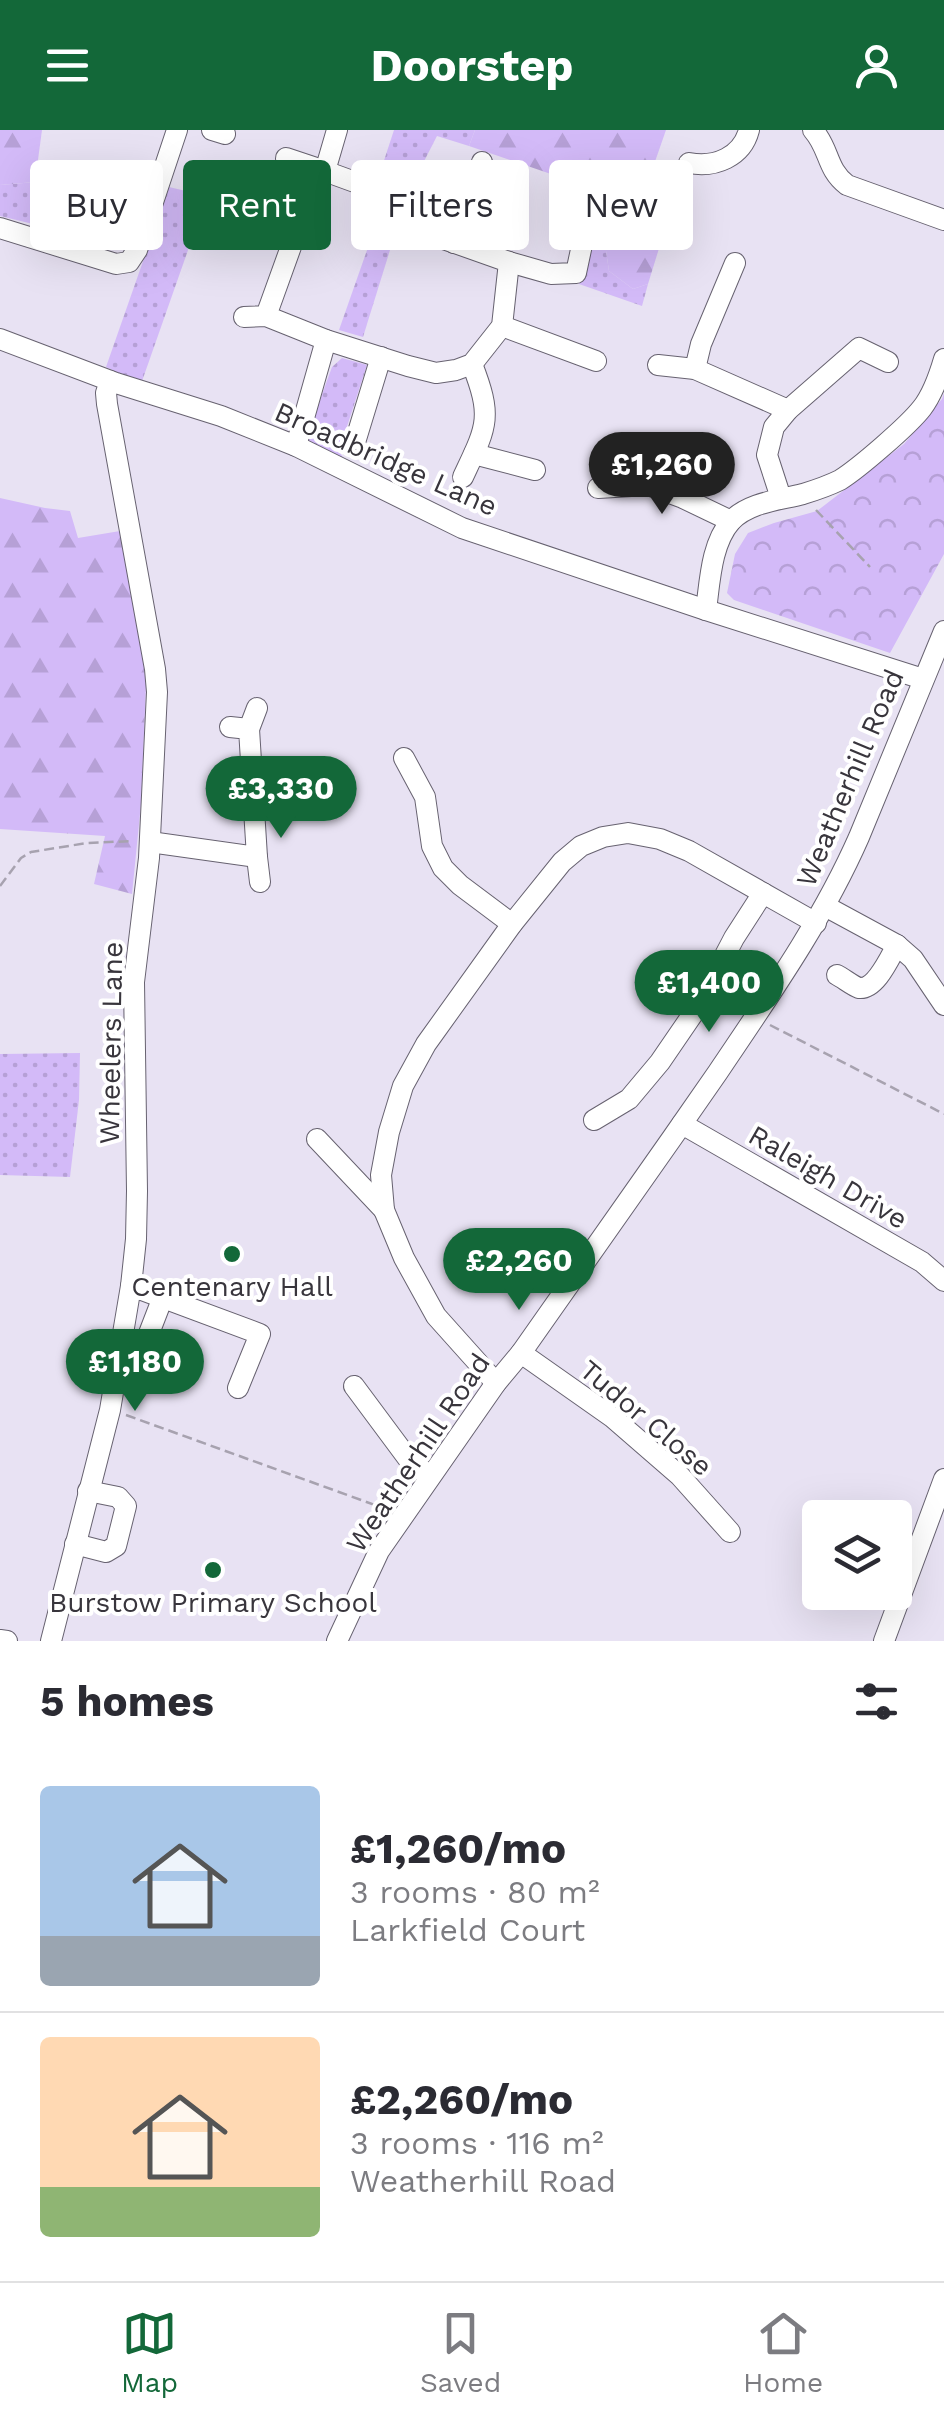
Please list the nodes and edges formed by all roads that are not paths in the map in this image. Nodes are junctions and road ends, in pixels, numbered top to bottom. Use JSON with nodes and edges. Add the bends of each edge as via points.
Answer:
{"nodes":[{"id":1,"x":177,"y":130,"type":"edge"},
{"id":2,"x":337,"y":130,"type":"edge"},
{"id":3,"x":749,"y":130,"type":"edge"},
{"id":4,"x":813,"y":130,"type":"edge"},
{"id":5,"x":286,"y":158,"type":"dead end"},
{"id":6,"x":292,"y":160,"type":"edge"},
{"id":7,"x":326,"y":160,"type":"edge"},
{"id":8,"x":693,"y":164,"type":"edge"},
{"id":9,"x":944,"y":220,"type":"edge"},
{"id":10,"x":0,"y":228,"type":"edge"},
{"id":11,"x":286,"y":250,"type":"edge"},
{"id":12,"x":474,"y":250,"type":"edge"},
{"id":13,"x":583,"y":250,"type":"edge"},
{"id":14,"x":508,"y":262,"type":"junction"},
{"id":15,"x":735,"y":263,"type":"dead end"},
{"id":16,"x":502,"y":326,"type":"junction"},
{"id":17,"x":0,"y":339,"type":"edge"},
{"id":18,"x":326,"y":340,"type":"junction"},
{"id":19,"x":380,"y":357,"type":"junction"},
{"id":20,"x":944,"y":358,"type":"edge"},
{"id":21,"x":596,"y":362,"type":"dead end"},
{"id":22,"x":888,"y":362,"type":"dead end"},
{"id":23,"x":472,"y":364,"type":"junction"},
{"id":24,"x":658,"y":365,"type":"dead end"},
{"id":25,"x":696,"y":368,"type":"junction"},
{"id":26,"x":110,"y":381,"type":"junction"},
{"id":27,"x":788,"y":410,"type":"junction"},
{"id":28,"x":356,"y":438,"type":"dead end"},
{"id":29,"x":296,"y":446,"type":"junction"},
{"id":30,"x":474,"y":454,"type":"junction"},
{"id":31,"x":534,"y":470,"type":"dead end"},
{"id":32,"x":463,"y":477,"type":"dead end"},
{"id":33,"x":598,"y":488,"type":"dead end"},
{"id":34,"x":791,"y":496,"type":"junction"},
{"id":35,"x":731,"y":521,"type":"junction"},
{"id":36,"x":706,"y":610,"type":"junction"},
{"id":37,"x":944,"y":631,"type":"edge"},
{"id":38,"x":923,"y":679,"type":"junction"},
{"id":39,"x":257,"y":708,"type":"dead end"},
{"id":40,"x":404,"y":758,"type":"dead end"},
{"id":41,"x":150,"y":842,"type":"junction"},
{"id":42,"x":257,"y":858,"type":"junction"},
{"id":43,"x":260,"y":882,"type":"dead end"},
{"id":44,"x":763,"y":892,"type":"junction"},
{"id":45,"x":820,"y":914,"type":"junction"},
{"id":46,"x":512,"y":924,"type":"junction"},
{"id":47,"x":897,"y":945,"type":"junction"},
{"id":48,"x":837,"y":975,"type":"dead end"},
{"id":49,"x":944,"y":1004,"type":"edge"},
{"id":50,"x":594,"y":1120,"type":"dead end"},
{"id":51,"x":682,"y":1124,"type":"junction"},
{"id":52,"x":317,"y":1139,"type":"dead end"},
{"id":53,"x":384,"y":1210,"type":"junction"},
{"id":54,"x":944,"y":1281,"type":"edge"},
{"id":55,"x":131,"y":1286,"type":"junction"},
{"id":56,"x":163,"y":1297,"type":"junction"},
{"id":57,"x":521,"y":1353,"type":"junction"},
{"id":58,"x":141,"y":1354,"type":"dead end"},
{"id":59,"x":496,"y":1383,"type":"junction"},
{"id":60,"x":354,"y":1386,"type":"dead end"},
{"id":61,"x":238,"y":1388,"type":"dead end"},
{"id":62,"x":430,"y":1476,"type":"junction"},
{"id":63,"x":88,"y":1490,"type":"junction"},
{"id":64,"x":942,"y":1492,"type":"edge"},
{"id":65,"x":730,"y":1532,"type":"dead end"},
{"id":66,"x":75,"y":1544,"type":"junction"},
{"id":67,"x":50,"y":1641,"type":"edge"},
{"id":68,"x":336,"y":1641,"type":"edge"},
{"id":69,"x":884,"y":1641,"type":"edge"}],
"edges":[{"from":1,"to":10,"type":"street","via":[[129,262],[116,264]]},
{"from":2,"to":7,"type":"street"},
{"from":3,"to":8,"type":"street","via":[[727,159]]},
{"from":4,"to":9,"type":"street","via":[[846,185]]},
{"from":5,"to":6,"type":"street"},
{"from":11,"to":18,"type":"street","via":[[255,317]]},
{"from":12,"to":14,"type":"street"},
{"from":13,"to":14,"type":"street","via":[[576,273]]},
{"from":14,"to":16,"type":"street"},
{"from":15,"to":25,"type":"street"},
{"from":16,"to":21,"type":"street","via":[[560,357]]},
{"from":16,"to":23,"type":"street"},
{"from":17,"to":26,"type":"street","name":"Broadbridge Lane"},
{"from":18,"to":19,"type":"street"},
{"from":18,"to":29,"type":"street"},
{"from":19,"to":23,"type":"street","via":[[436,373]]},
{"from":19,"to":28,"type":"street"},
{"from":20,"to":34,"type":"street","via":[[923,408],[909,422],[842,478]]},
{"from":22,"to":27,"type":"street","via":[[859,348]]},
{"from":23,"to":30,"type":"street","via":[[486,420]]},
{"from":24,"to":25,"type":"street"},
{"from":25,"to":27,"type":"street"},
{"from":26,"to":29,"type":"street","name":"Broadbridge Lane"},
{"from":26,"to":41,"type":"street","name":"Wheelers Lane","via":[[108,413],[156,680]]},
{"from":27,"to":34,"type":"street","via":[[774,427],[767,455],[771,473]]},
{"from":29,"to":36,"type":"street","name":"Broadbridge Lane","via":[[462,528]]},
{"from":30,"to":31,"type":"street"},
{"from":30,"to":32,"type":"street"},
{"from":33,"to":35,"type":"street","via":[[648,485]]},
{"from":34,"to":35,"type":"street"},
{"from":35,"to":36,"type":"street","via":[[717,545]]},
{"from":36,"to":38,"type":"street","name":"Broadbridge Lane"},
{"from":37,"to":38,"type":"street","name":"Weatherhill Road"},
{"from":38,"to":45,"type":"street","name":"Weatherhill Road"},
{"from":39,"to":42,"type":"street","via":[[239,728]]},
{"from":40,"to":46,"type":"street","via":[[425,797],[432,846],[443,868]]},
{"from":41,"to":42,"type":"street"},
{"from":41,"to":55,"type":"street","name":"Wheelers Lane","via":[[134,982],[137,1190]]},
{"from":42,"to":43,"type":"street"},
{"from":44,"to":45,"type":"street"},
{"from":44,"to":46,"type":"street","via":[[660,838],[628,833],[581,846]]},
{"from":44,"to":50,"type":"street","via":[[660,1062],[629,1099]]},
{"from":45,"to":47,"type":"street","via":[[871,929]]},
{"from":45,"to":51,"type":"street","name":"Weatherhill Road"},
{"from":46,"to":53,"type":"street","via":[[403,1086],[380,1174]]},
{"from":47,"to":48,"type":"street","via":[[869,986],[859,988]]},
{"from":47,"to":49,"type":"street"},
{"from":51,"to":54,"type":"street","name":"Raleigh Drive"},
{"from":51,"to":57,"type":"street","name":"Weatherhill Road"},
{"from":52,"to":53,"type":"street"},
{"from":53,"to":59,"type":"street","via":[[436,1316]]},
{"from":55,"to":56,"type":"street"},
{"from":55,"to":63,"type":"street","name":"Wheelers Lane","via":[[110,1410]]},
{"from":56,"to":58,"type":"street"},
{"from":56,"to":61,"type":"street","via":[[260,1334]]},
{"from":57,"to":59,"type":"street","name":"Weatherhill Road"},
{"from":57,"to":65,"type":"street","name":"Tudor Close","via":[[612,1417],[680,1476]]},
{"from":59,"to":62,"type":"street","name":"Weatherhill Road"},
{"from":60,"to":62,"type":"street","via":[[409,1460]]},
{"from":62,"to":68,"type":"street","name":"Weatherhill Road","via":[[379,1551]]},
{"from":63,"to":66,"type":"street","name":"Wheelers Lane"},
{"from":63,"to":66,"type":"street","via":[[118,1497],[126,1506],[120,1533],[106,1552]]},
{"from":64,"to":69,"type":"street"},
{"from":66,"to":67,"type":"street","name":"Wheelers Lane"}]}
